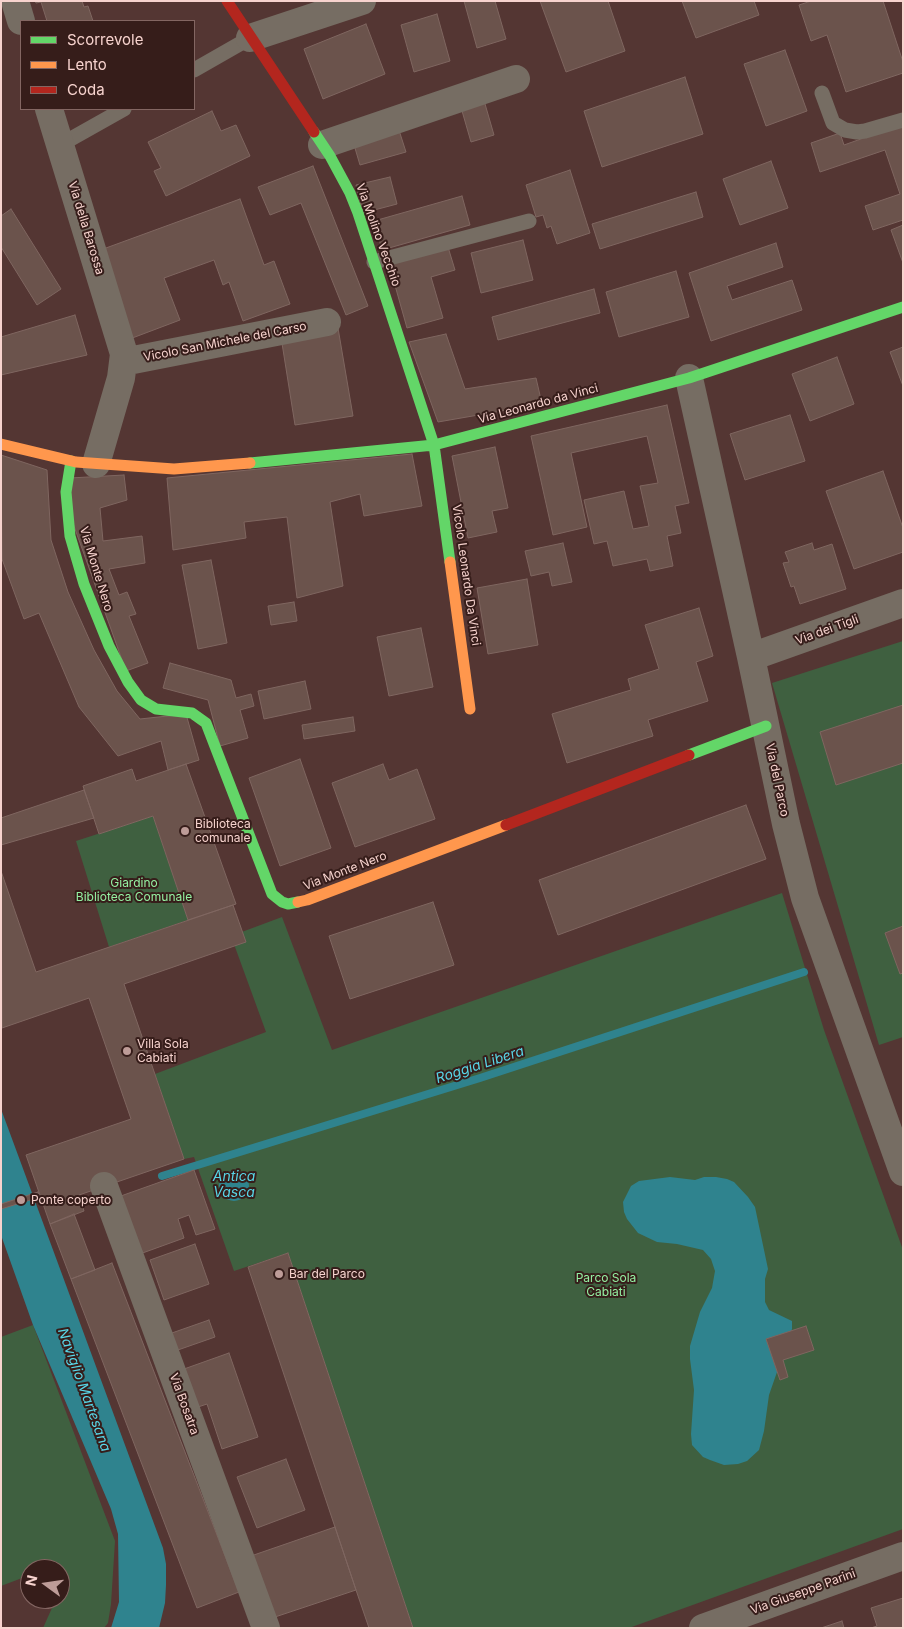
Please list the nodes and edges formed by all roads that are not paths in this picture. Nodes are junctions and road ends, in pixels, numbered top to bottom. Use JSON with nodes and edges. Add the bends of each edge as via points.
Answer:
{"nodes":[{"id":1,"x":15,"y":1,"type":"edge"},
{"id":2,"x":227,"y":1,"type":"edge"},
{"id":3,"x":362,"y":1,"type":"edge"},
{"id":4,"x":21,"y":20,"type":"edge"},
{"id":5,"x":250,"y":38,"type":"junction"},
{"id":6,"x":195,"y":69,"type":"edge"},
{"id":7,"x":516,"y":79,"type":"dead end"},
{"id":8,"x":822,"y":93,"type":"dead end"},
{"id":9,"x":49,"y":110,"type":"edge"},
{"id":10,"x":122,"y":110,"type":"edge"},
{"id":11,"x":903,"y":120,"type":"edge"},
{"id":12,"x":60,"y":145,"type":"junction"},
{"id":13,"x":322,"y":145,"type":"junction"},
{"id":14,"x":529,"y":221,"type":"dead end"},
{"id":15,"x":374,"y":262,"type":"junction"},
{"id":16,"x":903,"y":307,"type":"edge"},
{"id":17,"x":328,"y":322,"type":"dead end"},
{"id":18,"x":123,"y":355,"type":"junction"},
{"id":19,"x":688,"y":378,"type":"junction"},
{"id":20,"x":1,"y":444,"type":"edge"},
{"id":21,"x":434,"y":445,"type":"junction"},
{"id":22,"x":83,"y":462,"type":"junction"},
{"id":23,"x":903,"y":602,"type":"edge"},
{"id":24,"x":751,"y":657,"type":"junction"},
{"id":25,"x":470,"y":709,"type":"dead end"},
{"id":26,"x":766,"y":726,"type":"junction"},
{"id":27,"x":903,"y":1172,"type":"edge"},
{"id":28,"x":104,"y":1186,"type":"dead end"},
{"id":29,"x":903,"y":1556,"type":"edge"},
{"id":30,"x":258,"y":1626,"type":"edge"},
{"id":31,"x":704,"y":1628,"type":"edge"}],
"edges":[{"from":1,"to":4,"type":"street"},
{"from":2,"to":5,"type":"street","name":"Via Molino Vecchio"},
{"from":3,"to":5,"type":"street"},
{"from":5,"to":6,"type":"lane"},
{"from":5,"to":13,"type":"street","name":"Via Molino Vecchio"},
{"from":7,"to":13,"type":"street"},
{"from":8,"to":11,"type":"lane","via":[[833,122],[844,130],[865,131]]},
{"from":9,"to":12,"type":"street","name":"Via della Barossa"},
{"from":10,"to":12,"type":"lane"},
{"from":12,"to":18,"type":"street","name":"Via della Barossa"},
{"from":13,"to":15,"type":"street","name":"Via Molino Vecchio","via":[[350,193]]},
{"from":14,"to":15,"type":"lane"},
{"from":15,"to":21,"type":"street","name":"Via Molino Vecchio"},
{"from":16,"to":19,"type":"street","name":"Via Leonardo da Vinci"},
{"from":17,"to":18,"type":"street","name":"Vicolo San Michele del Carso"},
{"from":18,"to":22,"type":"street","via":[[121,378]]},
{"from":19,"to":21,"type":"street","name":"Via Leonardo da Vinci"},
{"from":19,"to":24,"type":"street","name":"Via del Parco"},
{"from":20,"to":22,"type":"street","name":"Via Leonardo da Vinci"},
{"from":21,"to":22,"type":"street","name":"Via Leonardo da Vinci","via":[[214,467],[168,468]]},
{"from":21,"to":25,"type":"street","name":"Vicolo Leonardo Da Vinci"},
{"from":22,"to":26,"type":"street","name":"Via Monte Nero","via":[[66,492],[70,536],[84,584],[109,646],[141,700],[156,708],[192,713],[206,723],[269,888],[282,902],[307,900]]},
{"from":23,"to":24,"type":"street","name":"Via dei Tigli"},
{"from":24,"to":26,"type":"street","name":"Via del Parco"},
{"from":26,"to":27,"type":"street","name":"Via del Parco","via":[[805,898]]},
{"from":28,"to":30,"type":"street","name":"Via Bosatra"},
{"from":29,"to":31,"type":"street","name":"Via Giuseppe Parini"}]}
